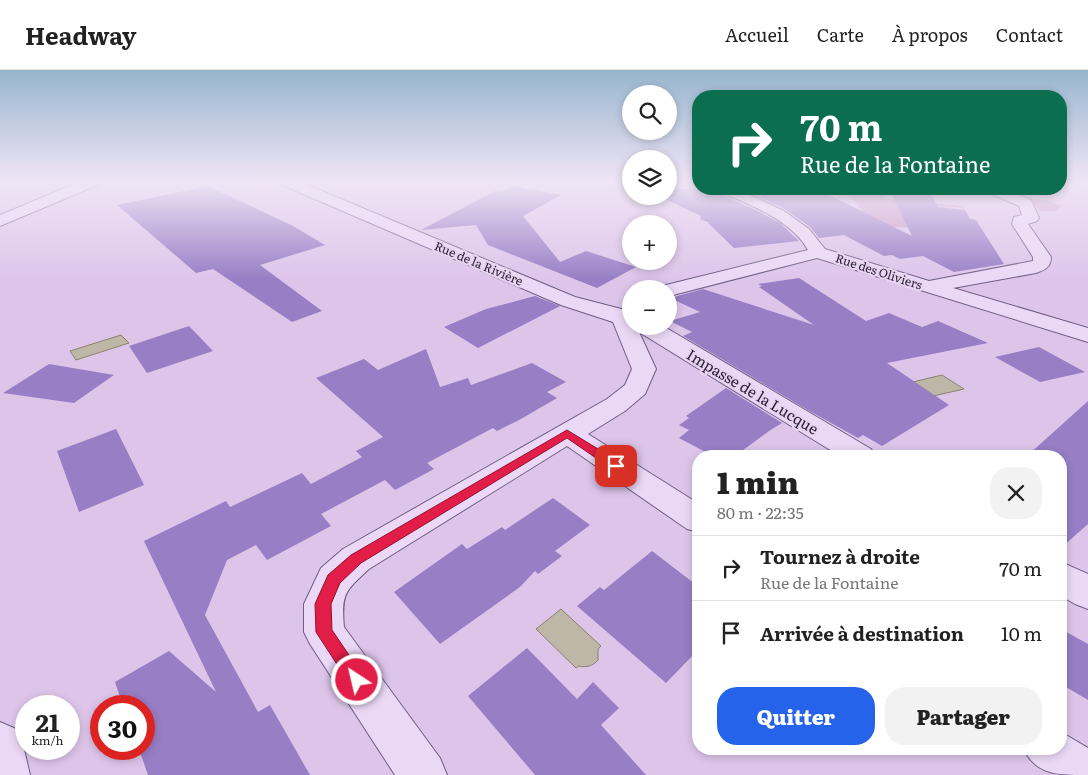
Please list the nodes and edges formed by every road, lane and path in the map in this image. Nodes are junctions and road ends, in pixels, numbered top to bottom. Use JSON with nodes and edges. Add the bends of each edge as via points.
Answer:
{"nodes":[{"id":1,"x":17,"y":214,"type":"edge"},
{"id":2,"x":363,"y":214,"type":"edge"},
{"id":3,"x":776,"y":214,"type":"edge"},
{"id":4,"x":1030,"y":214,"type":"edge"},
{"id":5,"x":0,"y":221,"type":"edge"},
{"id":6,"x":818,"y":252,"type":"junction"},
{"id":7,"x":927,"y":286,"type":"junction"},
{"id":8,"x":677,"y":288,"type":"edge"},
{"id":9,"x":622,"y":314,"type":"edge"},
{"id":10,"x":636,"y":335,"type":"edge"},
{"id":11,"x":662,"y":335,"type":"edge"},
{"id":12,"x":1088,"y":335,"type":"edge"},
{"id":13,"x":567,"y":433,"type":"junction"},
{"id":14,"x":851,"y":450,"type":"edge"},
{"id":15,"x":692,"y":515,"type":"edge"},
{"id":16,"x":1067,"y":581,"type":"edge"},
{"id":17,"x":1088,"y":593,"type":"edge"},
{"id":18,"x":0,"y":745,"type":"edge"},
{"id":19,"x":1056,"y":755,"type":"edge"},
{"id":20,"x":6,"y":775,"type":"edge"},
{"id":21,"x":423,"y":775,"type":"edge"},
{"id":22,"x":1087,"y":775,"type":"edge"}],
"edges":[{"from":1,"to":5,"type":"street"},
{"from":2,"to":9,"type":"street","name":"Rue de la Rivière","via":[[568,301]]},
{"from":3,"to":6,"type":"street","via":[[795,226]]},
{"from":4,"to":7,"type":"street","via":[[1031,218],[1020,220],[1020,224],[1042,257],[1042,263],[1036,267]]},
{"from":6,"to":7,"type":"street","name":"Rue des Oliviers"},
{"from":6,"to":8,"type":"street","name":"Rue des Oliviers"},
{"from":7,"to":12,"type":"street","name":"Rue des Oliviers"},
{"from":10,"to":13,"type":"street","via":[[644,369],[636,389],[616,405]]},
{"from":11,"to":14,"type":"street","name":"Impasse de la Lucque"},
{"from":13,"to":15,"type":"street"},
{"from":13,"to":21,"type":"street","via":[[356,559],[334,579],[323,604],[324,632]]},
{"from":16,"to":17,"type":"street"},
{"from":18,"to":20,"type":"street"},
{"from":19,"to":22,"type":"street"}]}
